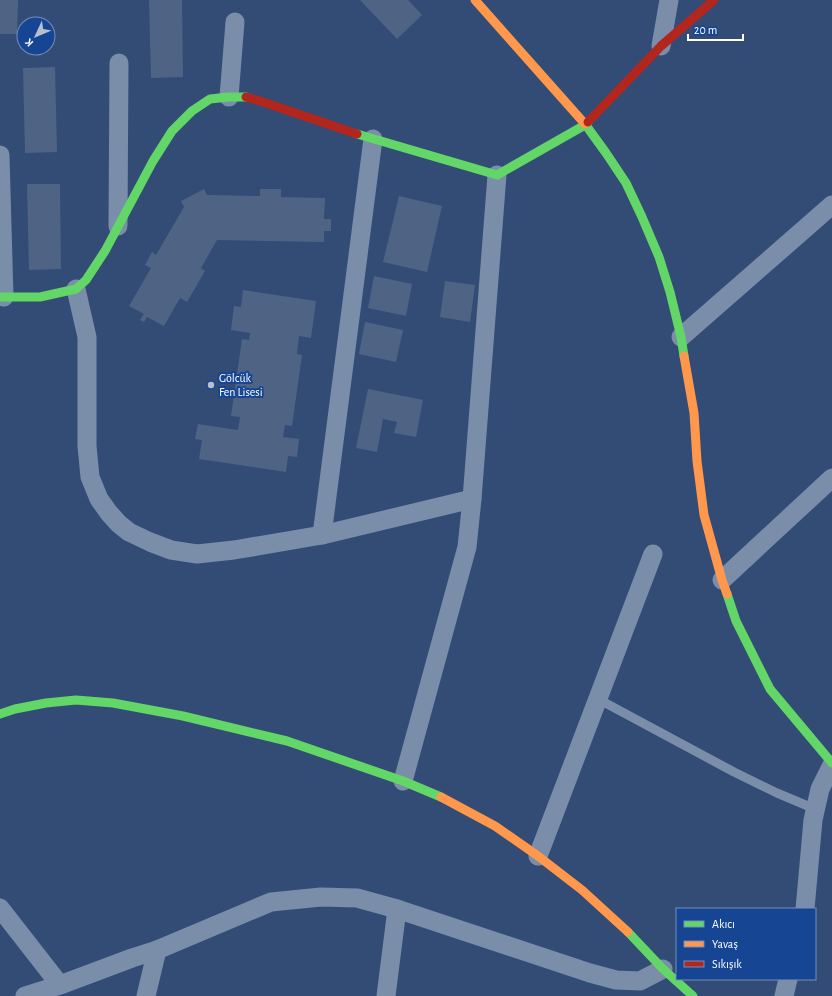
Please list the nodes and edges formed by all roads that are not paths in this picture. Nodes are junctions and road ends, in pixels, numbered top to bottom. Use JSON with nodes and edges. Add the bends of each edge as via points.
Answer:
{"nodes":[{"id":1,"x":475,"y":0,"type":"edge"},
{"id":2,"x":669,"y":0,"type":"edge"},
{"id":3,"x":714,"y":0,"type":"edge"},
{"id":4,"x":234,"y":22,"type":"dead end"},
{"id":5,"x":661,"y":46,"type":"junction"},
{"id":6,"x":119,"y":63,"type":"dead end"},
{"id":7,"x":229,"y":97,"type":"junction"},
{"id":8,"x":585,"y":125,"type":"junction"},
{"id":9,"x":372,"y":139,"type":"junction"},
{"id":10,"x":0,"y":155,"type":"edge"},
{"id":11,"x":497,"y":175,"type":"junction"},
{"id":12,"x":832,"y":205,"type":"edge"},
{"id":13,"x":118,"y":226,"type":"junction"},
{"id":14,"x":76,"y":289,"type":"junction"},
{"id":15,"x":2,"y":297,"type":"edge"},
{"id":16,"x":681,"y":337,"type":"junction"},
{"id":17,"x":832,"y":478,"type":"edge"},
{"id":18,"x":472,"y":499,"type":"junction"},
{"id":19,"x":322,"y":535,"type":"junction"},
{"id":20,"x":653,"y":554,"type":"dead end"},
{"id":21,"x":722,"y":580,"type":"junction"},
{"id":22,"x":598,"y":699,"type":"junction"},
{"id":23,"x":0,"y":714,"type":"edge"},
{"id":24,"x":832,"y":764,"type":"edge"},
{"id":25,"x":403,"y":781,"type":"junction"},
{"id":26,"x":815,"y":809,"type":"junction"},
{"id":27,"x":538,"y":856,"type":"junction"},
{"id":28,"x":0,"y":908,"type":"edge"},
{"id":29,"x":805,"y":908,"type":"edge"},
{"id":30,"x":397,"y":909,"type":"junction"},
{"id":31,"x":157,"y":950,"type":"junction"},
{"id":32,"x":663,"y":969,"type":"junction"},
{"id":33,"x":788,"y":980,"type":"edge"},
{"id":34,"x":60,"y":985,"type":"junction"},
{"id":35,"x":26,"y":996,"type":"edge"},
{"id":36,"x":146,"y":996,"type":"edge"},
{"id":37,"x":386,"y":996,"type":"edge"},
{"id":38,"x":694,"y":996,"type":"edge"},
{"id":39,"x":784,"y":996,"type":"edge"}],
"edges":[{"from":1,"to":8,"type":"street"},
{"from":2,"to":5,"type":"street"},
{"from":3,"to":5,"type":"street"},
{"from":4,"to":7,"type":"street"},
{"from":5,"to":8,"type":"street"},
{"from":6,"to":13,"type":"street"},
{"from":7,"to":9,"type":"street","via":[[245,97],[260,101]]},
{"from":7,"to":13,"type":"street","via":[[210,99],[192,111],[172,131]]},
{"from":8,"to":11,"type":"street"},
{"from":8,"to":16,"type":"street","via":[[626,183],[642,217],[659,257]]},
{"from":9,"to":11,"type":"street"},
{"from":9,"to":19,"type":"street"},
{"from":10,"to":15,"type":"street"},
{"from":11,"to":18,"type":"street"},
{"from":12,"to":16,"type":"street"},
{"from":13,"to":14,"type":"street","via":[[86,280]]},
{"from":14,"to":15,"type":"street","via":[[40,297]]},
{"from":14,"to":19,"type":"street","via":[[87,337],[86,439],[90,477],[99,498],[119,524],[129,532],[170,550],[197,554]]},
{"from":16,"to":21,"type":"street","via":[[694,413],[704,515]]},
{"from":17,"to":21,"type":"street"},
{"from":18,"to":19,"type":"street"},
{"from":18,"to":25,"type":"street","via":[[467,548]]},
{"from":20,"to":22,"type":"street"},
{"from":21,"to":24,"type":"street","via":[[736,621],[770,689]]},
{"from":22,"to":26,"type":"lane","via":[[734,772]]},
{"from":22,"to":27,"type":"street"},
{"from":23,"to":25,"type":"street","via":[[46,703],[76,700],[113,703],[183,716],[287,741]]},
{"from":24,"to":26,"type":"street","via":[[820,789]]},
{"from":25,"to":27,"type":"street","via":[[495,826]]},
{"from":26,"to":29,"type":"street"},
{"from":27,"to":32,"type":"street","via":[[582,890],[625,929]]},
{"from":28,"to":34,"type":"street"},
{"from":30,"to":31,"type":"street","via":[[357,898],[321,897],[271,902]]},
{"from":30,"to":32,"type":"street","via":[[616,980],[640,981]]},
{"from":30,"to":37,"type":"street"},
{"from":31,"to":34,"type":"street"},
{"from":31,"to":36,"type":"street"},
{"from":32,"to":38,"type":"street"},
{"from":33,"to":39,"type":"street"},
{"from":34,"to":35,"type":"street"}]}
